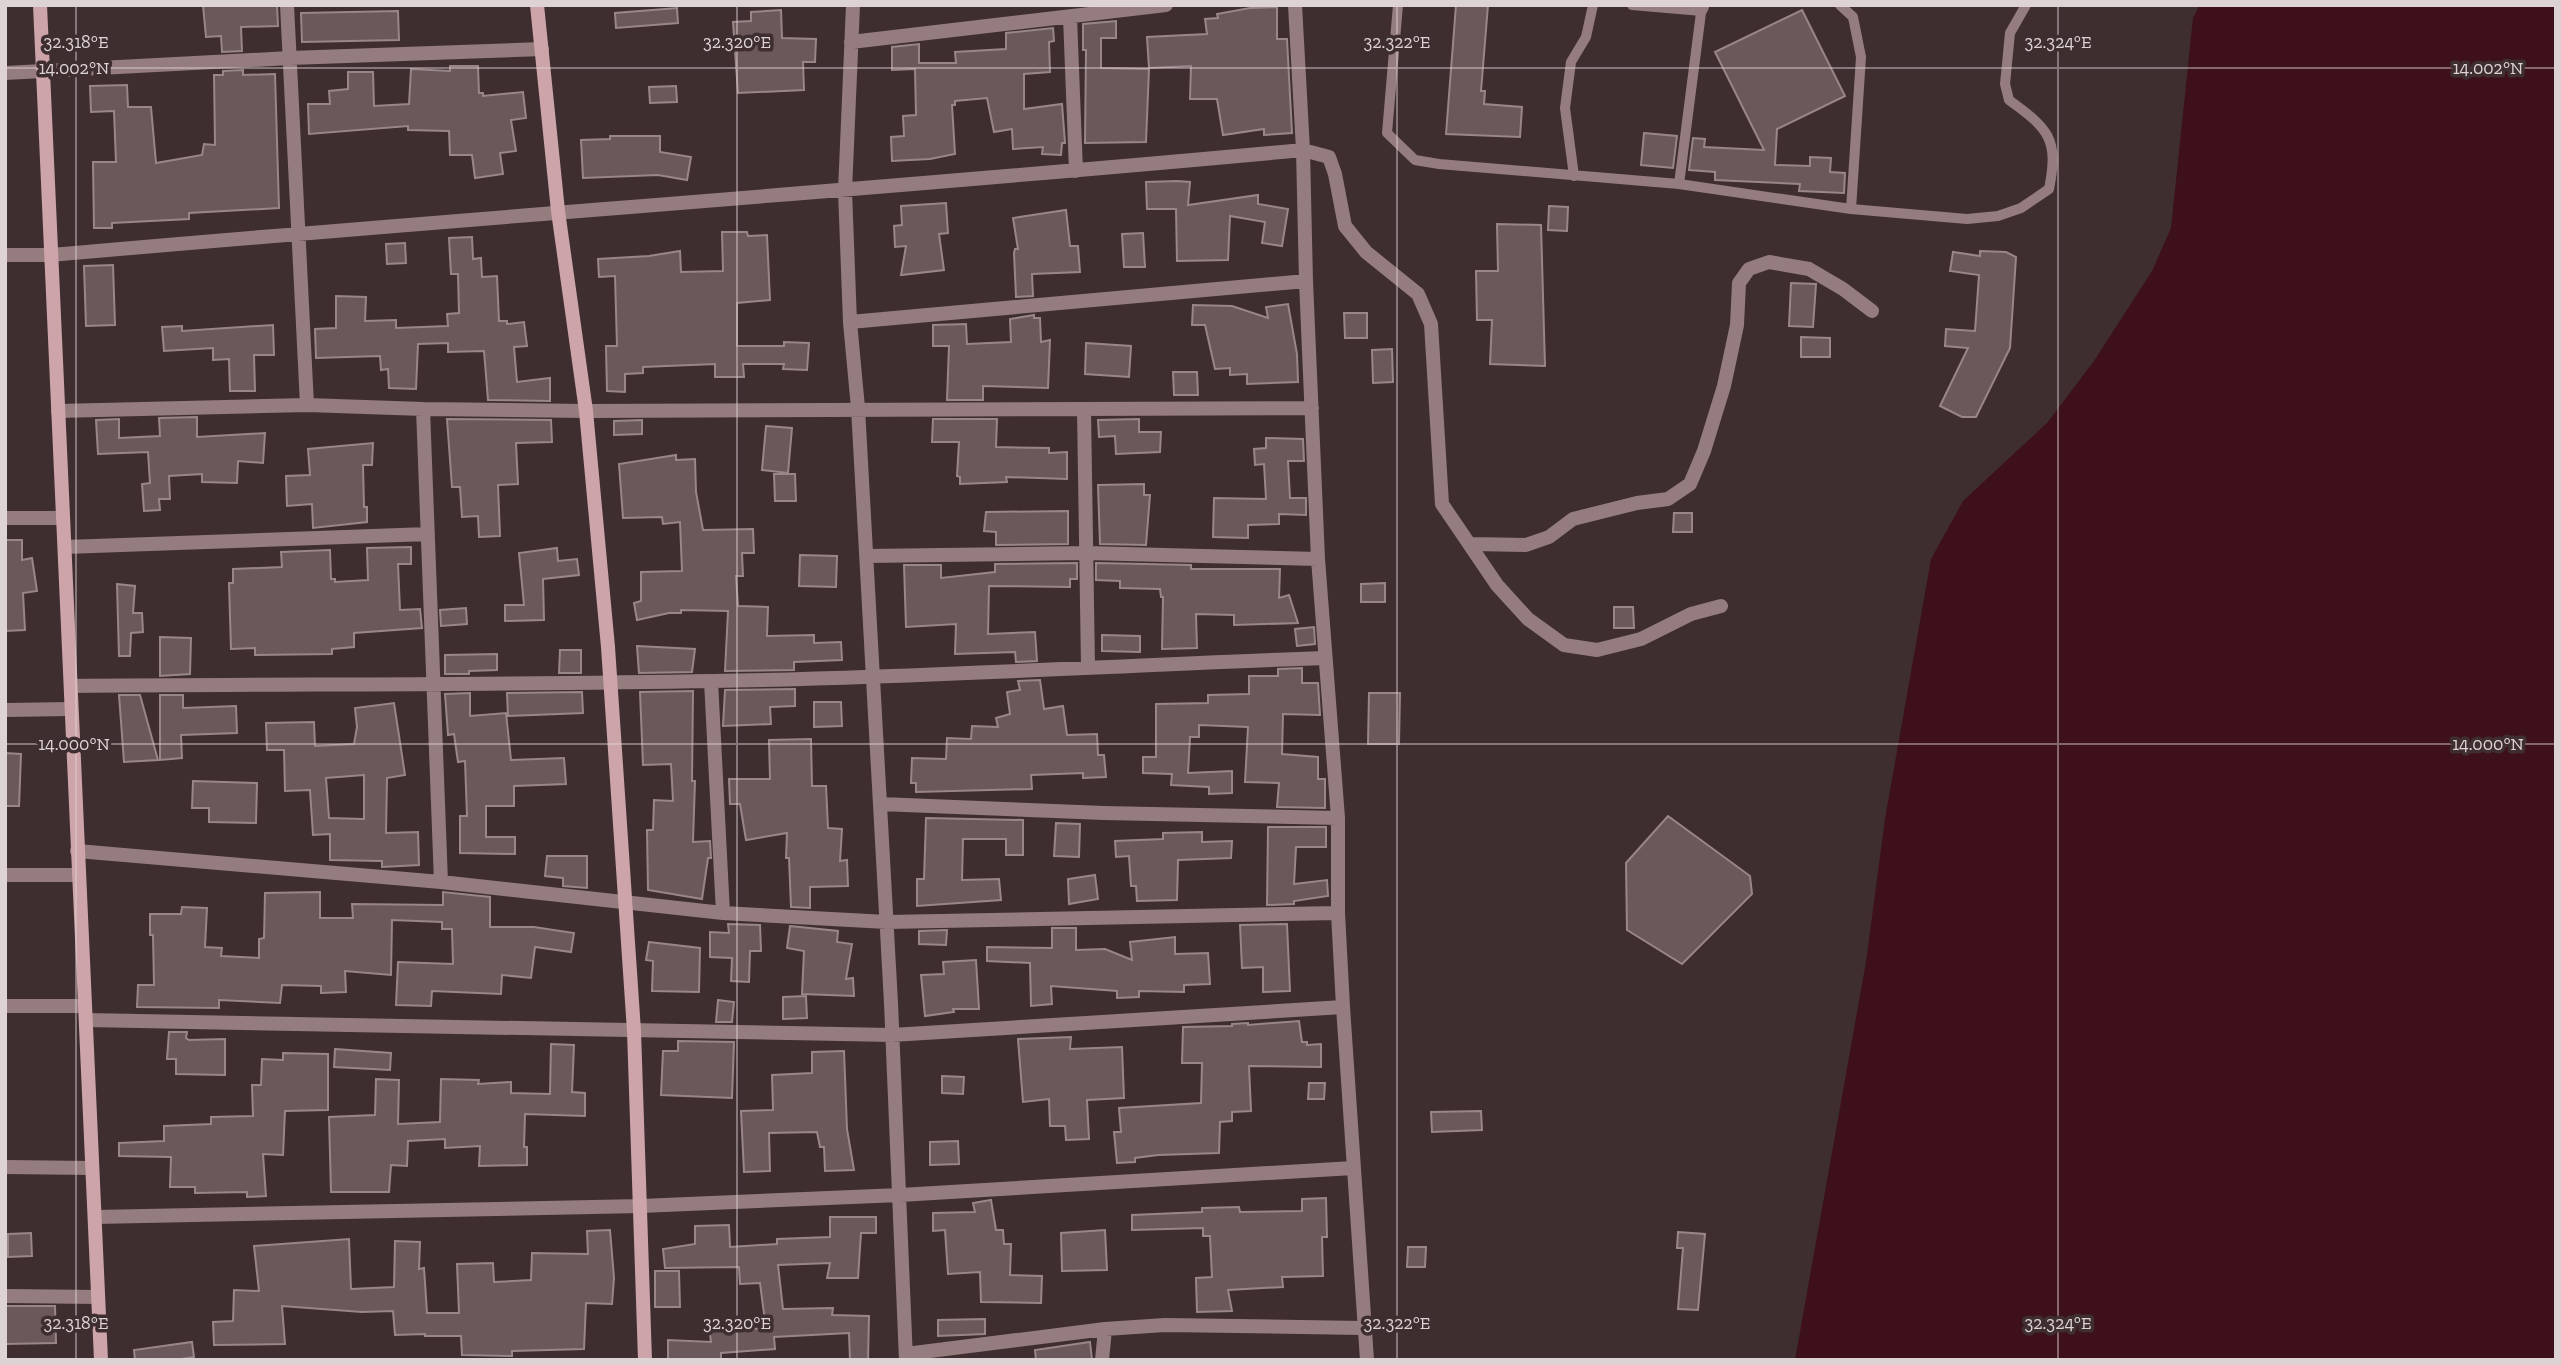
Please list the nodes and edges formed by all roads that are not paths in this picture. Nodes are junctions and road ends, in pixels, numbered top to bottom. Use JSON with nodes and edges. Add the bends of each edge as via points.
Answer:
{"nodes":[{"id":1,"x":40,"y":5,"type":"edge"},
{"id":2,"x":287,"y":5,"type":"edge"},
{"id":3,"x":537,"y":5,"type":"edge"},
{"id":4,"x":853,"y":5,"type":"edge"},
{"id":5,"x":1166,"y":5,"type":"edge"},
{"id":6,"x":1295,"y":5,"type":"edge"},
{"id":7,"x":1398,"y":5,"type":"edge"},
{"id":8,"x":1593,"y":5,"type":"edge"},
{"id":9,"x":1632,"y":5,"type":"edge"},
{"id":10,"x":1840,"y":5,"type":"edge"},
{"id":11,"x":1859,"y":5,"type":"edge"},
{"id":12,"x":1703,"y":7,"type":"edge"},
{"id":13,"x":2021,"y":8,"type":"edge"},
{"id":14,"x":1070,"y":17,"type":"junction"},
{"id":15,"x":1853,"y":17,"type":"junction"},
{"id":16,"x":850,"y":42,"type":"junction"},
{"id":17,"x":542,"y":49,"type":"junction"},
{"id":18,"x":290,"y":58,"type":"junction"},
{"id":19,"x":43,"y":72,"type":"junction"},
{"id":20,"x":5,"y":73,"type":"edge"},
{"id":21,"x":1303,"y":150,"type":"junction"},
{"id":22,"x":1076,"y":171,"type":"junction"},
{"id":23,"x":1574,"y":176,"type":"junction"},
{"id":24,"x":1679,"y":184,"type":"junction"},
{"id":25,"x":845,"y":191,"type":"junction"},
{"id":26,"x":1851,"y":209,"type":"junction"},
{"id":27,"x":558,"y":211,"type":"junction"},
{"id":28,"x":299,"y":233,"type":"junction"},
{"id":29,"x":5,"y":255,"type":"edge"},
{"id":30,"x":51,"y":255,"type":"junction"},
{"id":31,"x":1306,"y":281,"type":"junction"},
{"id":32,"x":1872,"y":311,"type":"dead end"},
{"id":33,"x":850,"y":322,"type":"junction"},
{"id":34,"x":307,"y":405,"type":"junction"},
{"id":35,"x":858,"y":408,"type":"junction"},
{"id":36,"x":1312,"y":408,"type":"junction"},
{"id":37,"x":423,"y":410,"type":"junction"},
{"id":38,"x":1084,"y":410,"type":"junction"},
{"id":39,"x":58,"y":411,"type":"junction"},
{"id":40,"x":586,"y":411,"type":"junction"},
{"id":41,"x":5,"y":518,"type":"edge"},
{"id":42,"x":63,"y":518,"type":"junction"},
{"id":43,"x":428,"y":534,"type":"junction"},
{"id":44,"x":1471,"y":544,"type":"junction"},
{"id":45,"x":65,"y":547,"type":"junction"},
{"id":46,"x":1086,"y":553,"type":"junction"},
{"id":47,"x":866,"y":556,"type":"junction"},
{"id":48,"x":1318,"y":559,"type":"junction"},
{"id":49,"x":1721,"y":606,"type":"dead end"},
{"id":50,"x":1324,"y":658,"type":"junction"},
{"id":51,"x":1088,"y":667,"type":"junction"},
{"id":52,"x":873,"y":677,"type":"junction"},
{"id":53,"x":711,"y":681,"type":"junction"},
{"id":54,"x":611,"y":682,"type":"junction"},
{"id":55,"x":433,"y":684,"type":"junction"},
{"id":56,"x":71,"y":686,"type":"junction"},
{"id":57,"x":71,"y":709,"type":"junction"},
{"id":58,"x":5,"y":710,"type":"edge"},
{"id":59,"x":880,"y":804,"type":"junction"},
{"id":60,"x":1338,"y":818,"type":"junction"},
{"id":61,"x":77,"y":851,"type":"junction"},
{"id":62,"x":5,"y":875,"type":"edge"},
{"id":63,"x":78,"y":875,"type":"junction"},
{"id":64,"x":441,"y":882,"type":"junction"},
{"id":65,"x":625,"y":903,"type":"junction"},
{"id":66,"x":1338,"y":912,"type":"junction"},
{"id":67,"x":723,"y":913,"type":"junction"},
{"id":68,"x":887,"y":922,"type":"junction"},
{"id":69,"x":5,"y":1006,"type":"edge"},
{"id":70,"x":1343,"y":1007,"type":"junction"},
{"id":71,"x":85,"y":1013,"type":"junction"},
{"id":72,"x":634,"y":1031,"type":"junction"},
{"id":73,"x":892,"y":1035,"type":"junction"},
{"id":74,"x":5,"y":1167,"type":"edge"},
{"id":75,"x":92,"y":1168,"type":"junction"},
{"id":76,"x":1353,"y":1168,"type":"junction"},
{"id":77,"x":900,"y":1195,"type":"junction"},
{"id":78,"x":641,"y":1206,"type":"junction"},
{"id":79,"x":95,"y":1217,"type":"junction"},
{"id":80,"x":5,"y":1296,"type":"edge"},
{"id":81,"x":98,"y":1297,"type":"junction"},
{"id":82,"x":1363,"y":1328,"type":"junction"},
{"id":83,"x":1105,"y":1329,"type":"junction"},
{"id":84,"x":906,"y":1357,"type":"edge"},
{"id":85,"x":101,"y":1360,"type":"edge"},
{"id":86,"x":645,"y":1360,"type":"edge"},
{"id":87,"x":1102,"y":1360,"type":"edge"},
{"id":88,"x":1367,"y":1360,"type":"edge"}],
"edges":[{"from":1,"to":19,"type":"street"},
{"from":2,"to":18,"type":"street"},
{"from":3,"to":17,"type":"street"},
{"from":4,"to":16,"type":"street"},
{"from":5,"to":14,"type":"street"},
{"from":6,"to":21,"type":"street"},
{"from":7,"to":23,"type":"lane","via":[[1387,133],[1401,148],[1415,160],[1439,164]]},
{"from":8,"to":23,"type":"lane","via":[[1586,37],[1571,62],[1565,108]]},
{"from":9,"to":12,"type":"lane"},
{"from":10,"to":15,"type":"lane"},
{"from":11,"to":15,"type":"lane"},
{"from":12,"to":24,"type":"lane"},
{"from":13,"to":26,"type":"lane","via":[[2010,33],[2005,84],[2009,100],[2052,141],[2055,163],[2049,189],[2021,208],[1998,216],[1967,219]]},
{"from":14,"to":16,"type":"street"},
{"from":14,"to":22,"type":"street"},
{"from":15,"to":26,"type":"lane","via":[[1861,57]]},
{"from":16,"to":25,"type":"street"},
{"from":17,"to":18,"type":"street"},
{"from":17,"to":27,"type":"street"},
{"from":18,"to":19,"type":"street"},
{"from":18,"to":28,"type":"street"},
{"from":19,"to":20,"type":"street"},
{"from":19,"to":30,"type":"street"},
{"from":21,"to":22,"type":"street"},
{"from":21,"to":31,"type":"street"},
{"from":21,"to":44,"type":"street","via":[[1329,157],[1345,226],[1366,252],[1418,294],[1431,324],[1441,505]]},
{"from":22,"to":25,"type":"street"},
{"from":23,"to":24,"type":"lane"},
{"from":24,"to":26,"type":"lane"},
{"from":25,"to":27,"type":"street"},
{"from":25,"to":33,"type":"street"},
{"from":27,"to":28,"type":"street"},
{"from":27,"to":40,"type":"street"},
{"from":28,"to":30,"type":"street"},
{"from":28,"to":34,"type":"street"},
{"from":29,"to":30,"type":"street"},
{"from":30,"to":39,"type":"street"},
{"from":31,"to":33,"type":"street"},
{"from":31,"to":36,"type":"street"},
{"from":32,"to":44,"type":"street","via":[[1809,269],[1769,262],[1749,269],[1739,283],[1737,325],[1724,386],[1690,484],[1668,499],[1573,519],[1549,537],[1526,545]]},
{"from":33,"to":35,"type":"street"},
{"from":34,"to":37,"type":"street"},
{"from":34,"to":39,"type":"street"},
{"from":35,"to":38,"type":"street"},
{"from":35,"to":40,"type":"street"},
{"from":35,"to":47,"type":"street"},
{"from":36,"to":38,"type":"street"},
{"from":36,"to":48,"type":"street"},
{"from":37,"to":40,"type":"street"},
{"from":37,"to":43,"type":"street"},
{"from":38,"to":46,"type":"street"},
{"from":39,"to":42,"type":"street"},
{"from":40,"to":54,"type":"street"},
{"from":41,"to":42,"type":"street"},
{"from":42,"to":45,"type":"street"},
{"from":43,"to":45,"type":"street"},
{"from":43,"to":55,"type":"street"},
{"from":44,"to":49,"type":"street","via":[[1497,585],[1528,619],[1564,645],[1597,650],[1641,639],[1691,614]]},
{"from":45,"to":56,"type":"street"},
{"from":46,"to":47,"type":"street"},
{"from":46,"to":48,"type":"street"},
{"from":46,"to":51,"type":"street"},
{"from":47,"to":52,"type":"street"},
{"from":48,"to":50,"type":"street"},
{"from":50,"to":51,"type":"street"},
{"from":50,"to":60,"type":"street"},
{"from":51,"to":52,"type":"street"},
{"from":52,"to":53,"type":"street"},
{"from":52,"to":59,"type":"street"},
{"from":53,"to":54,"type":"street"},
{"from":53,"to":67,"type":"street"},
{"from":54,"to":55,"type":"street"},
{"from":54,"to":65,"type":"street"},
{"from":55,"to":56,"type":"street"},
{"from":55,"to":64,"type":"street"},
{"from":56,"to":57,"type":"street"},
{"from":57,"to":58,"type":"street"},
{"from":57,"to":61,"type":"street"},
{"from":59,"to":60,"type":"street"},
{"from":59,"to":68,"type":"street"},
{"from":60,"to":66,"type":"street"},
{"from":61,"to":63,"type":"street"},
{"from":61,"to":64,"type":"street"},
{"from":62,"to":63,"type":"street"},
{"from":63,"to":71,"type":"street"},
{"from":64,"to":65,"type":"street"},
{"from":65,"to":67,"type":"street"},
{"from":65,"to":72,"type":"street"},
{"from":66,"to":68,"type":"street"},
{"from":66,"to":70,"type":"street"},
{"from":67,"to":68,"type":"street"},
{"from":68,"to":73,"type":"street"},
{"from":69,"to":71,"type":"street"},
{"from":70,"to":73,"type":"street"},
{"from":70,"to":76,"type":"street"},
{"from":71,"to":72,"type":"street"},
{"from":71,"to":75,"type":"street"},
{"from":72,"to":73,"type":"street"},
{"from":72,"to":78,"type":"street"},
{"from":73,"to":77,"type":"street"},
{"from":74,"to":75,"type":"street"},
{"from":75,"to":79,"type":"street"},
{"from":76,"to":77,"type":"street"},
{"from":76,"to":82,"type":"street"},
{"from":77,"to":78,"type":"street"},
{"from":77,"to":84,"type":"street"},
{"from":78,"to":79,"type":"street"},
{"from":78,"to":86,"type":"street"},
{"from":79,"to":81,"type":"street"},
{"from":80,"to":81,"type":"street"},
{"from":81,"to":85,"type":"street"},
{"from":82,"to":83,"type":"street","via":[[1165,1325]]},
{"from":82,"to":88,"type":"street"},
{"from":83,"to":84,"type":"street"},
{"from":83,"to":87,"type":"street"}]}
